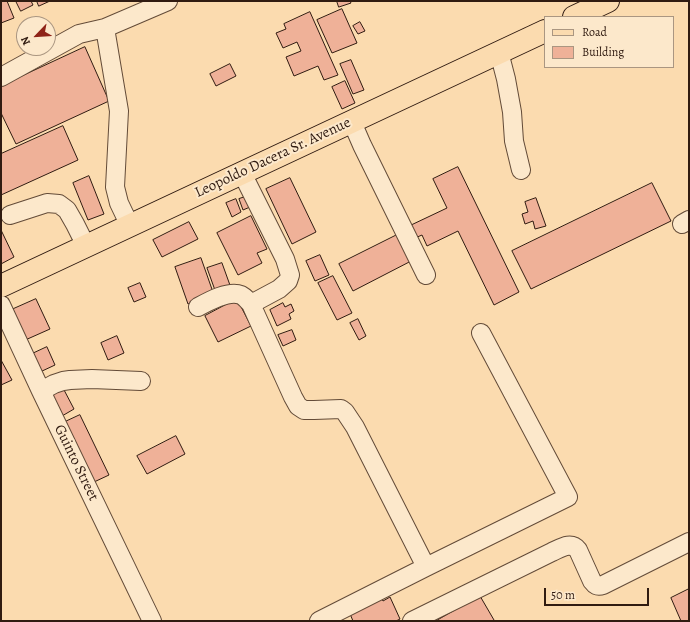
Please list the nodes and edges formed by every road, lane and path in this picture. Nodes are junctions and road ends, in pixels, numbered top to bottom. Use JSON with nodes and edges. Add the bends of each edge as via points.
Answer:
{"nodes":[{"id":1,"x":168,"y":1,"type":"edge"},
{"id":2,"x":608,"y":1,"type":"edge"},
{"id":3,"x":576,"y":16,"type":"edge"},
{"id":4,"x":105,"y":28,"type":"junction"},
{"id":5,"x":544,"y":31,"type":"edge"},
{"id":6,"x":499,"y":52,"type":"junction"},
{"id":7,"x":1,"y":77,"type":"edge"},
{"id":8,"x":352,"y":122,"type":"junction"},
{"id":9,"x":521,"y":170,"type":"dead end"},
{"id":10,"x":242,"y":173,"type":"junction"},
{"id":11,"x":10,"y":215,"type":"dead end"},
{"id":12,"x":130,"y":226,"type":"junction"},
{"id":13,"x":86,"y":246,"type":"junction"},
{"id":14,"x":426,"y":275,"type":"dead end"},
{"id":15,"x":1,"y":286,"type":"edge"},
{"id":16,"x":251,"y":304,"type":"junction"},
{"id":17,"x":1,"y":305,"type":"edge"},
{"id":18,"x":198,"y":307,"type":"dead end"},
{"id":19,"x":481,"y":332,"type":"dead end"},
{"id":20,"x":141,"y":381,"type":"dead end"},
{"id":21,"x":41,"y":391,"type":"junction"},
{"id":22,"x":689,"y":542,"type":"edge"},
{"id":23,"x":426,"y":567,"type":"junction"},
{"id":24,"x":152,"y":621,"type":"edge"},
{"id":25,"x":319,"y":621,"type":"edge"},
{"id":26,"x":412,"y":621,"type":"edge"}],
"edges":[{"from":1,"to":4,"type":"street"},
{"from":2,"to":3,"type":"main road"},
{"from":4,"to":7,"type":"street","via":[[79,34]]},
{"from":4,"to":12,"type":"street","via":[[119,111],[114,187]]},
{"from":5,"to":6,"type":"main road","name":"Leopoldo Dacera Sr. Avenue"},
{"from":6,"to":8,"type":"main road","name":"Leopoldo Dacera Sr. Avenue"},
{"from":6,"to":9,"type":"street"},
{"from":8,"to":10,"type":"main road","name":"Leopoldo Dacera Sr. Avenue"},
{"from":8,"to":14,"type":"street"},
{"from":10,"to":12,"type":"main road","name":"Leopoldo Dacera Sr. Avenue"},
{"from":10,"to":16,"type":"street","via":[[285,259],[290,276],[278,289]]},
{"from":11,"to":13,"type":"street","via":[[47,203],[59,204],[67,210]]},
{"from":12,"to":13,"type":"main road","name":"Leopoldo Dacera Sr. Avenue"},
{"from":13,"to":15,"type":"main road","name":"Leopoldo Dacera Sr. Avenue"},
{"from":16,"to":18,"type":"street","via":[[243,296],[236,294],[218,297]]},
{"from":16,"to":23,"type":"street","via":[[298,406],[304,410],[341,409],[355,427]]},
{"from":17,"to":21,"type":"street","name":"Guinto Street"},
{"from":19,"to":23,"type":"street","via":[[568,497]]},
{"from":20,"to":21,"type":"street","via":[[70,380]]},
{"from":21,"to":24,"type":"street","name":"Guinto Street"},
{"from":22,"to":26,"type":"street","via":[[599,587],[592,581],[578,550],[570,545]]},
{"from":23,"to":25,"type":"street"}]}
